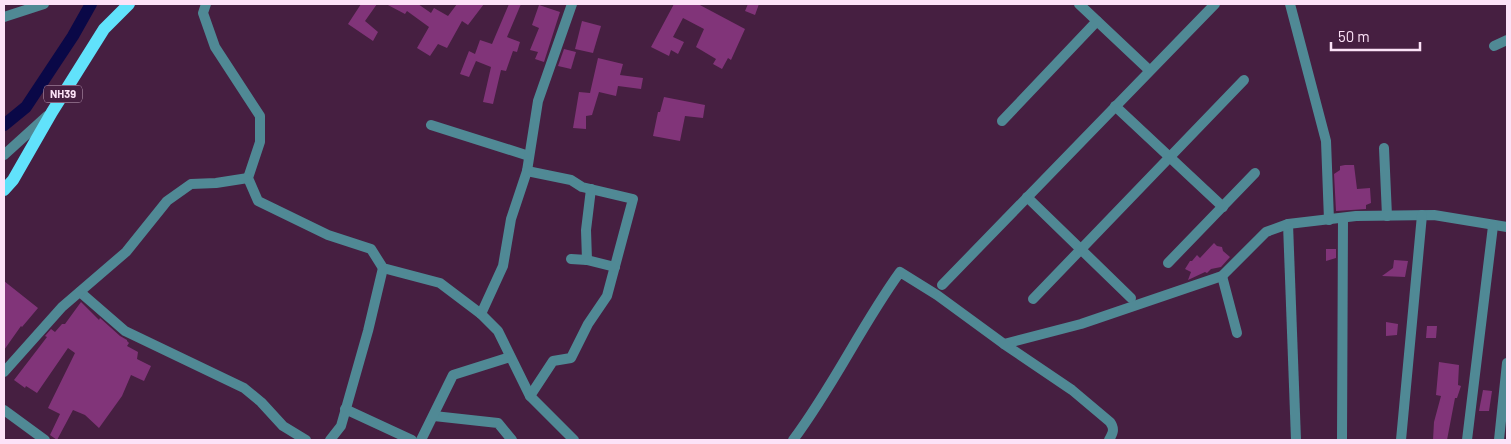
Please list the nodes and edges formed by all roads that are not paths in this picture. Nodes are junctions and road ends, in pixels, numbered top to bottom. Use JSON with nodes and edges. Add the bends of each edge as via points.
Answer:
{"nodes":[{"id":1,"x":44,"y":4,"type":"edge"},
{"id":2,"x":128,"y":4,"type":"edge"},
{"id":3,"x":206,"y":4,"type":"edge"},
{"id":4,"x":572,"y":4,"type":"edge"},
{"id":5,"x":1080,"y":4,"type":"edge"},
{"id":6,"x":1215,"y":4,"type":"edge"},
{"id":7,"x":1290,"y":4,"type":"edge"},
{"id":8,"x":4,"y":17,"type":"edge"},
{"id":9,"x":1097,"y":21,"type":"junction"},
{"id":10,"x":1507,"y":40,"type":"edge"},
{"id":11,"x":1494,"y":46,"type":"dead end"},
{"id":12,"x":1149,"y":70,"type":"junction"},
{"id":13,"x":1244,"y":80,"type":"dead end"},
{"id":14,"x":1114,"y":106,"type":"junction"},
{"id":15,"x":52,"y":112,"type":"junction"},
{"id":16,"x":1002,"y":121,"type":"dead end"},
{"id":17,"x":431,"y":125,"type":"dead end"},
{"id":18,"x":1384,"y":148,"type":"dead end"},
{"id":19,"x":4,"y":155,"type":"edge"},
{"id":20,"x":529,"y":156,"type":"junction"},
{"id":21,"x":1170,"y":157,"type":"junction"},
{"id":22,"x":526,"y":171,"type":"junction"},
{"id":23,"x":1255,"y":173,"type":"dead end"},
{"id":24,"x":248,"y":178,"type":"junction"},
{"id":25,"x":591,"y":189,"type":"junction"},
{"id":26,"x":4,"y":190,"type":"edge"},
{"id":27,"x":1027,"y":197,"type":"junction"},
{"id":28,"x":1223,"y":207,"type":"junction"},
{"id":29,"x":1422,"y":215,"type":"junction"},
{"id":30,"x":1387,"y":216,"type":"junction"},
{"id":31,"x":1343,"y":218,"type":"junction"},
{"id":32,"x":1329,"y":220,"type":"junction"},
{"id":33,"x":1288,"y":224,"type":"junction"},
{"id":34,"x":1493,"y":226,"type":"junction"},
{"id":35,"x":1507,"y":227,"type":"edge"},
{"id":36,"x":1081,"y":249,"type":"junction"},
{"id":37,"x":571,"y":259,"type":"dead end"},
{"id":38,"x":587,"y":260,"type":"junction"},
{"id":39,"x":1168,"y":263,"type":"dead end"},
{"id":40,"x":615,"y":267,"type":"junction"},
{"id":41,"x":383,"y":268,"type":"junction"},
{"id":42,"x":1222,"y":276,"type":"junction"},
{"id":43,"x":942,"y":285,"type":"dead end"},
{"id":44,"x":80,"y":292,"type":"junction"},
{"id":45,"x":1131,"y":298,"type":"dead end"},
{"id":46,"x":1033,"y":299,"type":"dead end"},
{"id":47,"x":482,"y":314,"type":"junction"},
{"id":48,"x":1237,"y":333,"type":"dead end"},
{"id":49,"x":1004,"y":344,"type":"junction"},
{"id":50,"x":510,"y":357,"type":"junction"},
{"id":51,"x":1507,"y":363,"type":"edge"},
{"id":52,"x":4,"y":372,"type":"edge"},
{"id":53,"x":530,"y":396,"type":"junction"},
{"id":54,"x":4,"y":410,"type":"edge"},
{"id":55,"x":345,"y":410,"type":"junction"},
{"id":56,"x":434,"y":416,"type":"junction"},
{"id":57,"x":45,"y":440,"type":"edge"},
{"id":58,"x":306,"y":440,"type":"edge"},
{"id":59,"x":330,"y":440,"type":"edge"},
{"id":60,"x":412,"y":440,"type":"edge"},
{"id":61,"x":421,"y":440,"type":"edge"},
{"id":62,"x":512,"y":440,"type":"edge"},
{"id":63,"x":574,"y":440,"type":"edge"},
{"id":64,"x":793,"y":440,"type":"edge"},
{"id":65,"x":1109,"y":440,"type":"edge"},
{"id":66,"x":1296,"y":440,"type":"edge"},
{"id":67,"x":1342,"y":440,"type":"edge"},
{"id":68,"x":1401,"y":440,"type":"edge"},
{"id":69,"x":1467,"y":440,"type":"edge"},
{"id":70,"x":1499,"y":440,"type":"edge"}],
"edges":[{"from":1,"to":8,"type":"street"},
{"from":2,"to":15,"type":"main road","number":"NH39","via":[[104,29]]},
{"from":3,"to":24,"type":"street","via":[[203,13],[215,47],[260,116],[260,142]]},
{"from":4,"to":20,"type":"street","via":[[538,101]]},
{"from":5,"to":9,"type":"street"},
{"from":6,"to":12,"type":"street"},
{"from":7,"to":32,"type":"street","via":[[1326,141]]},
{"from":9,"to":12,"type":"street"},
{"from":9,"to":16,"type":"street"},
{"from":10,"to":11,"type":"street"},
{"from":12,"to":14,"type":"street"},
{"from":13,"to":21,"type":"street"},
{"from":14,"to":21,"type":"street"},
{"from":14,"to":27,"type":"street"},
{"from":15,"to":19,"type":"street"},
{"from":15,"to":26,"type":"main road","number":"NH39"},
{"from":17,"to":20,"type":"street"},
{"from":18,"to":30,"type":"street"},
{"from":20,"to":22,"type":"street"},
{"from":21,"to":28,"type":"street"},
{"from":21,"to":36,"type":"street"},
{"from":22,"to":25,"type":"street","via":[[571,180]]},
{"from":22,"to":47,"type":"street","via":[[511,219],[503,266]]},
{"from":23,"to":28,"type":"street"},
{"from":24,"to":41,"type":"street","via":[[258,201],[328,235],[371,249]]},
{"from":24,"to":44,"type":"street","via":[[191,184],[167,201],[126,252]]},
{"from":25,"to":38,"type":"street","via":[[586,230]]},
{"from":25,"to":40,"type":"street","via":[[633,199]]},
{"from":27,"to":36,"type":"street"},
{"from":27,"to":43,"type":"street"},
{"from":28,"to":39,"type":"street"},
{"from":29,"to":30,"type":"street"},
{"from":29,"to":34,"type":"street"},
{"from":29,"to":68,"type":"street"},
{"from":30,"to":31,"type":"street"},
{"from":31,"to":32,"type":"street"},
{"from":31,"to":67,"type":"street"},
{"from":32,"to":33,"type":"street"},
{"from":33,"to":42,"type":"street","via":[[1266,232]]},
{"from":33,"to":66,"type":"street"},
{"from":34,"to":35,"type":"street"},
{"from":34,"to":69,"type":"street"},
{"from":36,"to":45,"type":"street"},
{"from":36,"to":46,"type":"street"},
{"from":37,"to":38,"type":"street"},
{"from":38,"to":40,"type":"street"},
{"from":40,"to":53,"type":"street","via":[[607,296],[571,358],[553,361]]},
{"from":41,"to":47,"type":"street","via":[[440,283]]},
{"from":41,"to":55,"type":"street"},
{"from":42,"to":48,"type":"street"},
{"from":42,"to":49,"type":"street","via":[[1081,324]]},
{"from":44,"to":52,"type":"street","via":[[62,307]]},
{"from":44,"to":58,"type":"street","via":[[125,331],[244,388],[283,426]]},
{"from":47,"to":50,"type":"street","via":[[498,331]]},
{"from":49,"to":64,"type":"street","via":[[900,272],[810,418]]},
{"from":49,"to":65,"type":"street","via":[[1072,390],[1110,422],[1113,433]]},
{"from":50,"to":53,"type":"street"},
{"from":50,"to":56,"type":"street","via":[[452,375]]},
{"from":51,"to":70,"type":"street"},
{"from":53,"to":63,"type":"street"},
{"from":54,"to":57,"type":"street"},
{"from":55,"to":59,"type":"street","via":[[341,426]]},
{"from":55,"to":60,"type":"street"},
{"from":56,"to":61,"type":"street"},
{"from":56,"to":62,"type":"street","via":[[498,422]]}]}
